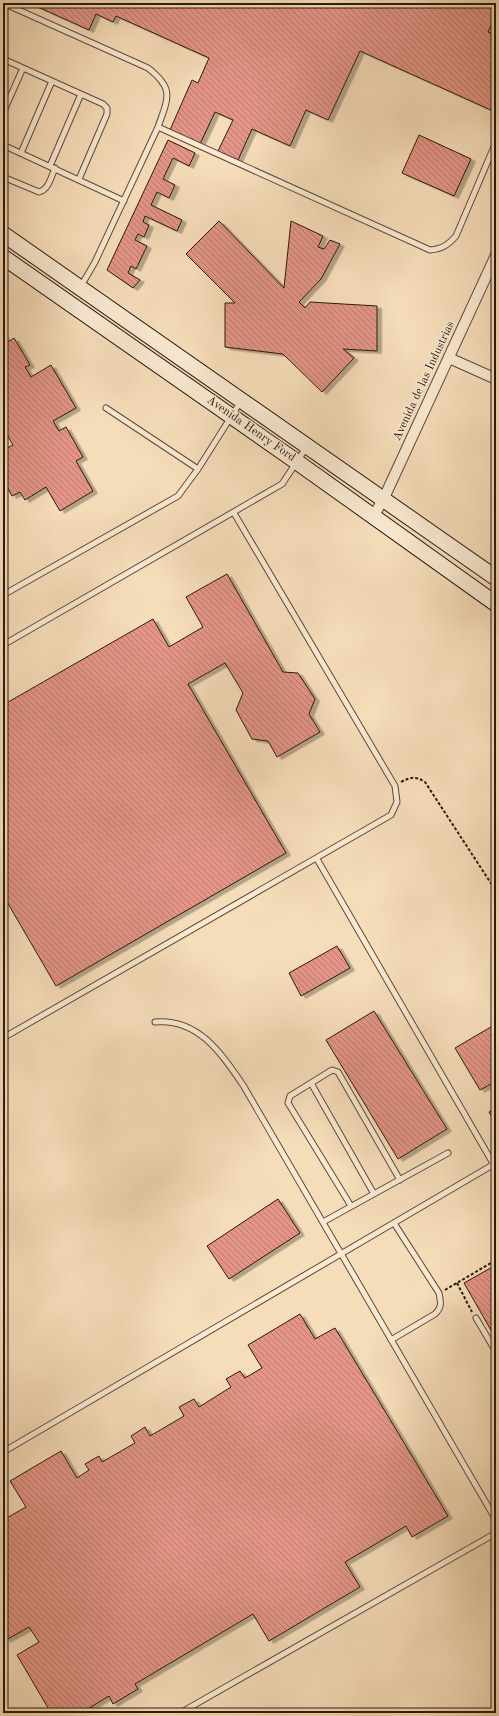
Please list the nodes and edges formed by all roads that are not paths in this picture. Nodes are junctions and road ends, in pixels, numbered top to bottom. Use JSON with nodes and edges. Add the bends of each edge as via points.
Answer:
{"nodes":[{"id":1,"x":3,"y":3,"type":"edge"},
{"id":2,"x":3,"y":59,"type":"edge"},
{"id":3,"x":23,"y":68,"type":"junction"},
{"id":4,"x":52,"y":81,"type":"junction"},
{"id":5,"x":81,"y":94,"type":"junction"},
{"id":6,"x":3,"y":113,"type":"edge"},
{"id":7,"x":158,"y":127,"type":"junction"},
{"id":8,"x":496,"y":142,"type":"edge"},
{"id":9,"x":3,"y":145,"type":"edge"},
{"id":10,"x":21,"y":153,"type":"junction"},
{"id":11,"x":52,"y":167,"type":"junction"},
{"id":12,"x":3,"y":177,"type":"edge"},
{"id":13,"x":79,"y":179,"type":"junction"},
{"id":14,"x":124,"y":201,"type":"junction"},
{"id":15,"x":3,"y":234,"type":"edge"},
{"id":16,"x":496,"y":255,"type":"edge"},
{"id":17,"x":3,"y":257,"type":"edge"},
{"id":18,"x":81,"y":288,"type":"junction"},
{"id":19,"x":449,"y":358,"type":"junction"},
{"id":20,"x":496,"y":379,"type":"edge"},
{"id":21,"x":242,"y":399,"type":"junction"},
{"id":22,"x":106,"y":408,"type":"dead end"},
{"id":23,"x":231,"y":416,"type":"junction"},
{"id":24,"x":308,"y":445,"type":"junction"},
{"id":25,"x":297,"y":462,"type":"junction"},
{"id":26,"x":198,"y":469,"type":"junction"},
{"id":27,"x":384,"y":498,"type":"junction"},
{"id":28,"x":234,"y":513,"type":"junction"},
{"id":29,"x":373,"y":517,"type":"junction"},
{"id":30,"x":496,"y":578,"type":"edge"},
{"id":31,"x":3,"y":595,"type":"edge"},
{"id":32,"x":495,"y":602,"type":"edge"},
{"id":33,"x":3,"y":645,"type":"edge"},
{"id":34,"x":317,"y":859,"type":"junction"},
{"id":35,"x":155,"y":1022,"type":"dead end"},
{"id":36,"x":3,"y":1038,"type":"edge"},
{"id":37,"x":311,"y":1083,"type":"junction"},
{"id":38,"x":448,"y":1154,"type":"dead end"},
{"id":39,"x":495,"y":1164,"type":"edge"},
{"id":40,"x":400,"y":1180,"type":"junction"},
{"id":41,"x":374,"y":1194,"type":"junction"},
{"id":42,"x":351,"y":1206,"type":"junction"},
{"id":43,"x":323,"y":1222,"type":"junction"},
{"id":44,"x":394,"y":1223,"type":"junction"},
{"id":45,"x":342,"y":1255,"type":"junction"},
{"id":46,"x":476,"y":1318,"type":"road end"},
{"id":47,"x":391,"y":1340,"type":"junction"},
{"id":48,"x":496,"y":1352,"type":"edge"},
{"id":49,"x":3,"y":1452,"type":"edge"},
{"id":50,"x":496,"y":1520,"type":"edge"},
{"id":51,"x":496,"y":1533,"type":"edge"},
{"id":52,"x":180,"y":1713,"type":"edge"}],
"edges":[{"from":1,"to":7,"type":"lane","via":[[148,68],[162,79],[168,93]]},
{"from":2,"to":3,"type":"lane"},
{"from":3,"to":4,"type":"lane"},
{"from":3,"to":6,"type":"lane"},
{"from":4,"to":5,"type":"lane"},
{"from":4,"to":10,"type":"lane"},
{"from":5,"to":11,"type":"lane"},
{"from":5,"to":13,"type":"lane","via":[[103,104],[107,108],[107,114]]},
{"from":7,"to":8,"type":"lane","via":[[430,250],[447,245],[456,236]]},
{"from":7,"to":14,"type":"lane"},
{"from":9,"to":10,"type":"lane"},
{"from":10,"to":11,"type":"lane"},
{"from":11,"to":12,"type":"lane","via":[[47,186],[39,192]]},
{"from":11,"to":13,"type":"lane"},
{"from":13,"to":14,"type":"lane"},
{"from":14,"to":18,"type":"lane"},
{"from":15,"to":18,"type":"main road","name":"Avenida Henry Ford"},
{"from":16,"to":19,"type":"street","name":"Avenida de las Industrias"},
{"from":17,"to":23,"type":"main road","name":"Avenida Henry Ford"},
{"from":18,"to":21,"type":"main road","name":"Avenida Henry Ford"},
{"from":19,"to":20,"type":"street"},
{"from":19,"to":27,"type":"street","name":"Avenida de las Industrias"},
{"from":21,"to":23,"type":"lane"},
{"from":21,"to":24,"type":"main road","name":"Avenida Henry Ford"},
{"from":22,"to":26,"type":"lane"},
{"from":23,"to":25,"type":"main road","name":"Avenida Henry Ford"},
{"from":23,"to":26,"type":"lane"},
{"from":24,"to":25,"type":"lane"},
{"from":24,"to":27,"type":"main road","name":"Avenida Henry Ford"},
{"from":25,"to":28,"type":"lane","via":[[282,484]]},
{"from":25,"to":29,"type":"main road","name":"Avenida Henry Ford"},
{"from":26,"to":31,"type":"lane","via":[[178,496]]},
{"from":27,"to":29,"type":"street","name":"Avenida de las Industrias"},
{"from":27,"to":30,"type":"main road","name":"Avenida Henry Ford"},
{"from":28,"to":33,"type":"lane"},
{"from":28,"to":34,"type":"lane","via":[[395,786],[397,802],[391,815]]},
{"from":29,"to":32,"type":"main road","name":"Avenida Henry Ford"},
{"from":34,"to":36,"type":"lane"},
{"from":34,"to":39,"type":"lane"},
{"from":35,"to":43,"type":"lane","via":[[166,1021],[196,1030],[222,1053]]},
{"from":37,"to":40,"type":"lane","via":[[332,1070],[338,1072]]},
{"from":37,"to":41,"type":"lane"},
{"from":37,"to":42,"type":"lane","via":[[290,1096],[288,1103]]},
{"from":38,"to":40,"type":"lane"},
{"from":39,"to":44,"type":"lane"},
{"from":40,"to":41,"type":"lane"},
{"from":41,"to":42,"type":"lane"},
{"from":42,"to":43,"type":"lane"},
{"from":43,"to":45,"type":"lane"},
{"from":44,"to":45,"type":"lane"},
{"from":44,"to":47,"type":"lane","via":[[439,1294],[441,1303],[435,1314]]},
{"from":45,"to":47,"type":"lane"},
{"from":45,"to":49,"type":"lane"},
{"from":46,"to":48,"type":"lane"},
{"from":47,"to":50,"type":"lane"},
{"from":51,"to":52,"type":"lane"}]}
